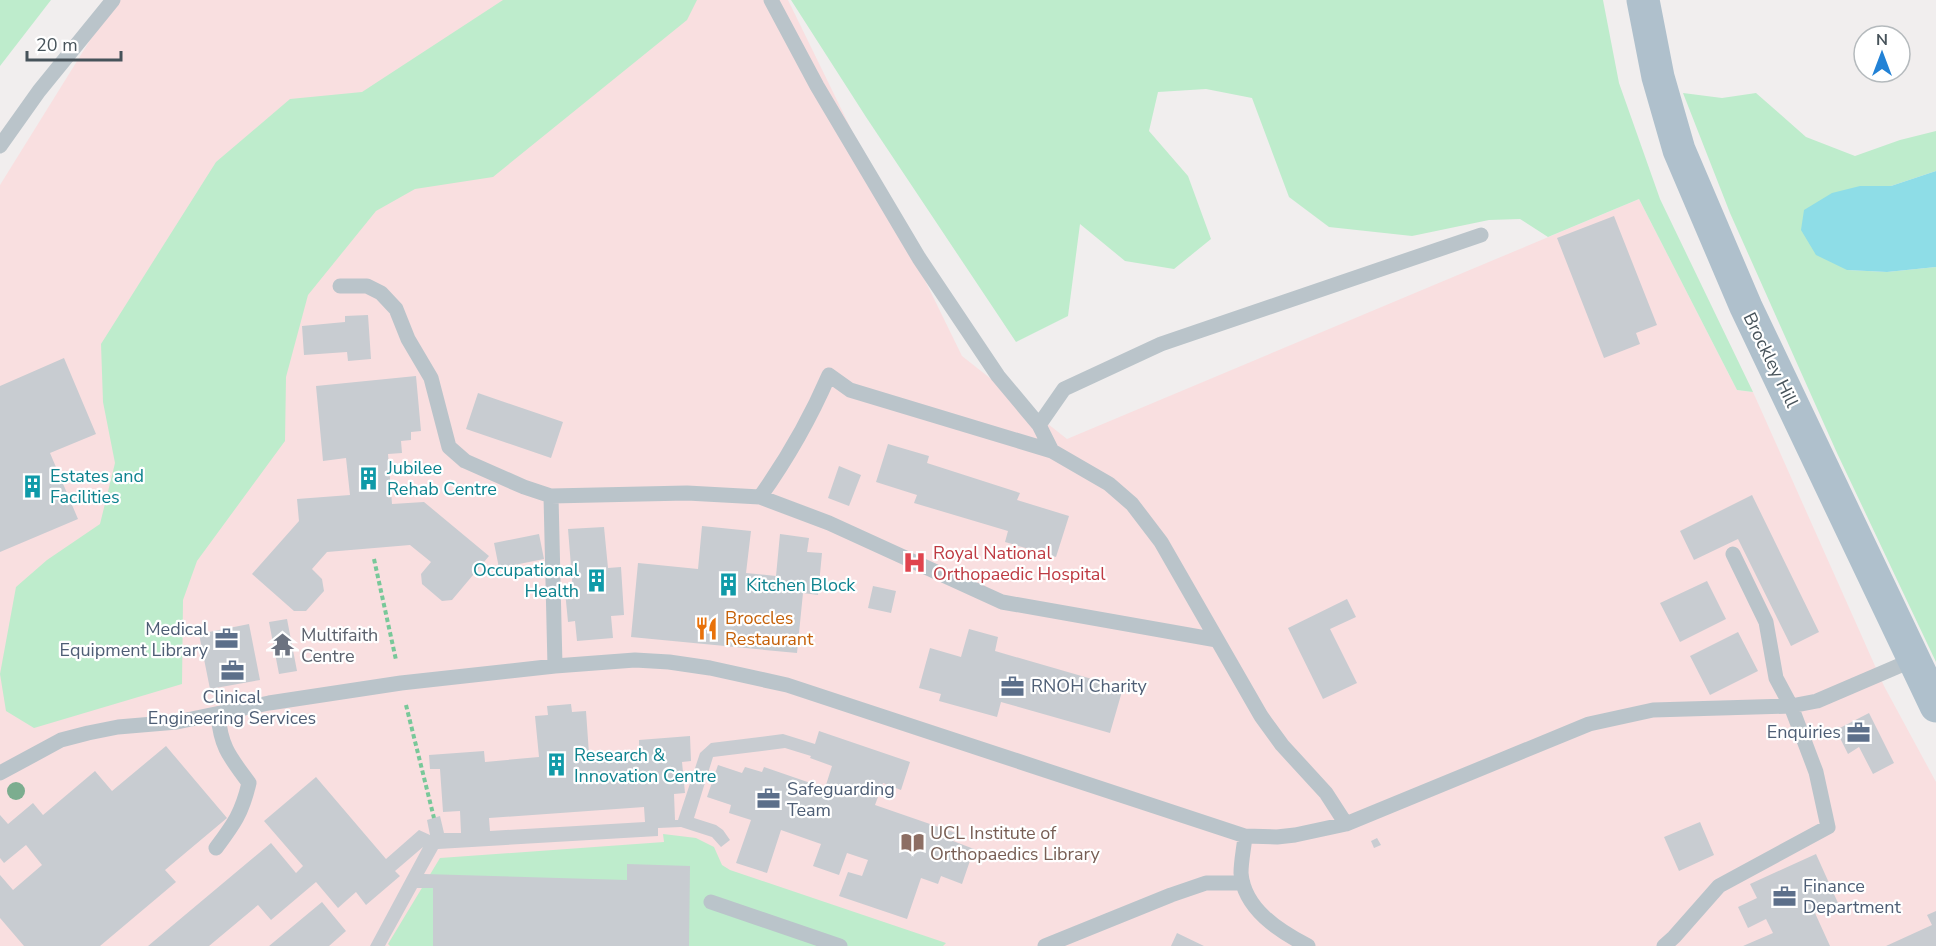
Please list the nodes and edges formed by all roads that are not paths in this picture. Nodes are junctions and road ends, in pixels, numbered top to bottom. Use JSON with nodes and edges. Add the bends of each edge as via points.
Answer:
{"nodes":[{"id":1,"x":113,"y":0,"type":"edge"},
{"id":2,"x":771,"y":0,"type":"edge"},
{"id":3,"x":1643,"y":0,"type":"edge"},
{"id":4,"x":0,"y":146,"type":"edge"},
{"id":5,"x":1481,"y":235,"type":"dead end"},
{"id":6,"x":340,"y":286,"type":"dead end"},
{"id":7,"x":1039,"y":425,"type":"junction"},
{"id":8,"x":1052,"y":451,"type":"junction"},
{"id":9,"x":551,"y":496,"type":"junction"},
{"id":10,"x":760,"y":497,"type":"junction"},
{"id":11,"x":1733,"y":554,"type":"dead end"},
{"id":12,"x":1216,"y":640,"type":"junction"},
{"id":13,"x":1915,"y":659,"type":"junction"},
{"id":14,"x":555,"y":666,"type":"junction"},
{"id":15,"x":1791,"y":706,"type":"junction"},
{"id":16,"x":1936,"y":706,"type":"edge"},
{"id":17,"x":218,"y":715,"type":"junction"},
{"id":18,"x":0,"y":773,"type":"edge"},
{"id":19,"x":1346,"y":824,"type":"junction"},
{"id":20,"x":1245,"y":836,"type":"junction"},
{"id":21,"x":216,"y":848,"type":"dead end"},
{"id":22,"x":1243,"y":883,"type":"junction"},
{"id":23,"x":711,"y":902,"type":"dead end"},
{"id":24,"x":840,"y":946,"type":"edge"},
{"id":25,"x":1045,"y":946,"type":"edge"},
{"id":26,"x":1308,"y":946,"type":"edge"},
{"id":27,"x":1664,"y":946,"type":"edge"}],
"edges":[{"from":1,"to":4,"type":"lane"},
{"from":2,"to":7,"type":"lane","via":[[919,258],[998,376]]},
{"from":3,"to":13,"type":"main road","name":"Brockley Hill","via":[[1658,77],[1679,150],[1746,307]]},
{"from":5,"to":7,"type":"lane","via":[[1161,344],[1064,389]]},
{"from":6,"to":9,"type":"lane","via":[[367,286],[381,293],[396,309],[431,378],[449,447],[465,461]]},
{"from":7,"to":8,"type":"lane"},
{"from":8,"to":10,"type":"lane","via":[[850,390],[829,375],[804,427]]},
{"from":8,"to":12,"type":"lane","via":[[1109,484],[1132,504],[1161,542]]},
{"from":9,"to":10,"type":"lane","via":[[687,493]]},
{"from":9,"to":14,"type":"lane"},
{"from":10,"to":12,"type":"lane","via":[[829,523],[1002,602]]},
{"from":11,"to":15,"type":"lane","via":[[1766,622],[1776,678]]},
{"from":12,"to":19,"type":"lane","via":[[1261,716],[1326,793]]},
{"from":13,"to":15,"type":"lane","via":[[1817,701]]},
{"from":13,"to":16,"type":"main road","name":"Brockley Hill"},
{"from":14,"to":17,"type":"lane","via":[[392,684]]},
{"from":14,"to":20,"type":"lane","via":[[634,660],[669,662],[787,685]]},
{"from":15,"to":19,"type":"lane","via":[[1653,710],[1589,724]]},
{"from":15,"to":27,"type":"lane","via":[[1816,772],[1828,827],[1719,886]]},
{"from":17,"to":18,"type":"lane","via":[[118,727],[61,740]]},
{"from":17,"to":21,"type":"lane","via":[[225,750],[249,783],[234,825]]},
{"from":19,"to":20,"type":"lane","via":[[1295,835]]},
{"from":20,"to":22,"type":"lane"},
{"from":22,"to":25,"type":"lane","via":[[1206,883]]},
{"from":22,"to":26,"type":"lane","via":[[1264,918]]},
{"from":23,"to":24,"type":"lane"}]}
